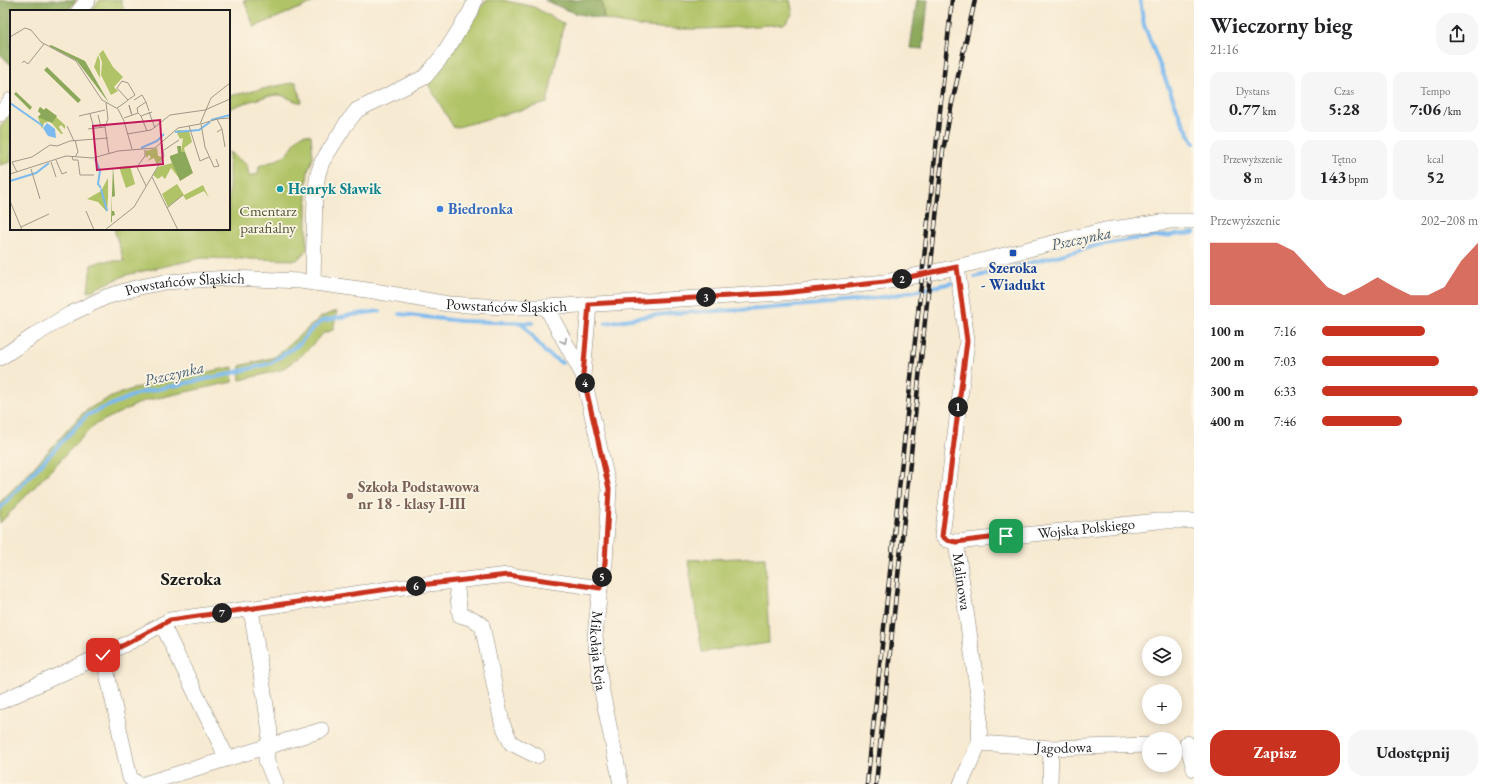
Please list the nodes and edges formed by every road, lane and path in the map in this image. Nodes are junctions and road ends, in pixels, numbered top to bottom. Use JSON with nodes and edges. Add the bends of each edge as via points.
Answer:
{"nodes":[{"id":1,"x":88,"y":0,"type":"edge"},
{"id":2,"x":475,"y":0,"type":"edge"},
{"id":3,"x":80,"y":10,"type":"edge"},
{"id":4,"x":10,"y":101,"type":"edge"},
{"id":5,"x":0,"y":114,"type":"edge"},
{"id":6,"x":1194,"y":221,"type":"edge"},
{"id":7,"x":957,"y":267,"type":"junction"},
{"id":8,"x":313,"y":283,"type":"junction"},
{"id":9,"x":589,"y":304,"type":"junction"},
{"id":10,"x":546,"y":307,"type":"junction"},
{"id":11,"x":1,"y":354,"type":"edge"},
{"id":12,"x":583,"y":375,"type":"junction"},
{"id":13,"x":1194,"y":521,"type":"edge"},
{"id":14,"x":956,"y":542,"type":"junction"},
{"id":15,"x":456,"y":581,"type":"junction"},
{"id":16,"x":600,"y":588,"type":"junction"},
{"id":17,"x":250,"y":610,"type":"junction"},
{"id":18,"x":162,"y":624,"type":"junction"},
{"id":19,"x":103,"y":655,"type":"junction"},
{"id":20,"x":0,"y":702,"type":"edge"},
{"id":21,"x":322,"y":730,"type":"dead end"},
{"id":22,"x":979,"y":743,"type":"junction"},
{"id":23,"x":1185,"y":743,"type":"edge"},
{"id":24,"x":1142,"y":745,"type":"edge"},
{"id":25,"x":268,"y":747,"type":"junction"},
{"id":26,"x":1051,"y":748,"type":"junction"},
{"id":27,"x":538,"y":756,"type":"dead end"},
{"id":28,"x":229,"y":758,"type":"junction"},
{"id":29,"x":1194,"y":769,"type":"edge"},
{"id":30,"x":179,"y":779,"type":"edge"},
{"id":31,"x":138,"y":784,"type":"edge"},
{"id":32,"x":144,"y":784,"type":"edge"},
{"id":33,"x":276,"y":784,"type":"edge"},
{"id":34,"x":621,"y":784,"type":"edge"},
{"id":35,"x":961,"y":784,"type":"edge"},
{"id":36,"x":1050,"y":784,"type":"edge"}],
"edges":[{"from":1,"to":3,"type":"street"},
{"from":2,"to":8,"type":"street","via":[[471,11],[425,77],[357,110],[322,162],[315,194]]},
{"from":4,"to":5,"type":"street"},
{"from":6,"to":7,"type":"street","name":"Powstańców Śląskich","via":[[1170,221],[1105,230]]},
{"from":7,"to":9,"type":"street","name":"Powstańców Śląskich","via":[[885,282],[783,293]]},
{"from":7,"to":14,"type":"street","name":"Malinowa","via":[[967,341],[942,536]]},
{"from":8,"to":10,"type":"street","name":"Powstańców Śląskich","via":[[448,304]]},
{"from":8,"to":11,"type":"street","name":"Powstańców Śląskich","via":[[229,278],[165,282],[135,288],[106,297],[70,314]]},
{"from":9,"to":10,"type":"street","name":"Powstańców Śląskich"},
{"from":9,"to":12,"type":"street","name":"Mikołaja Reja"},
{"from":10,"to":12,"type":"street","name":"Mikołaja Reja","one_way":true},
{"from":12,"to":16,"type":"street","name":"Mikołaja Reja","via":[[609,489],[605,563]]},
{"from":13,"to":14,"type":"street","name":"Wojska Polskiego","via":[[1158,521]]},
{"from":14,"to":22,"type":"street","name":"Malinowa","via":[[980,708]]},
{"from":15,"to":16,"type":"street","via":[[508,575]]},
{"from":15,"to":17,"type":"street"},
{"from":15,"to":27,"type":"street","via":[[460,615],[474,619],[482,625],[502,723],[511,743]]},
{"from":16,"to":34,"type":"street","name":"Mikołaja Reja","via":[[595,636],[601,687]]},
{"from":17,"to":18,"type":"street","via":[[170,620]]},
{"from":17,"to":25,"type":"street","via":[[270,732]]},
{"from":18,"to":19,"type":"street"},
{"from":18,"to":28,"type":"street"},
{"from":19,"to":20,"type":"street"},
{"from":19,"to":31,"type":"street","via":[[130,778]]},
{"from":21,"to":25,"type":"street"},
{"from":22,"to":26,"type":"street","name":"Jagodowa"},
{"from":22,"to":35,"type":"street","name":"Malinowa"},
{"from":23,"to":29,"type":"street"},
{"from":24,"to":26,"type":"street","name":"Jagodowa"},
{"from":25,"to":28,"type":"street"},
{"from":25,"to":33,"type":"street","via":[[266,760]]},
{"from":26,"to":36,"type":"street"},
{"from":28,"to":30,"type":"street"},
{"from":30,"to":32,"type":"street"}]}
